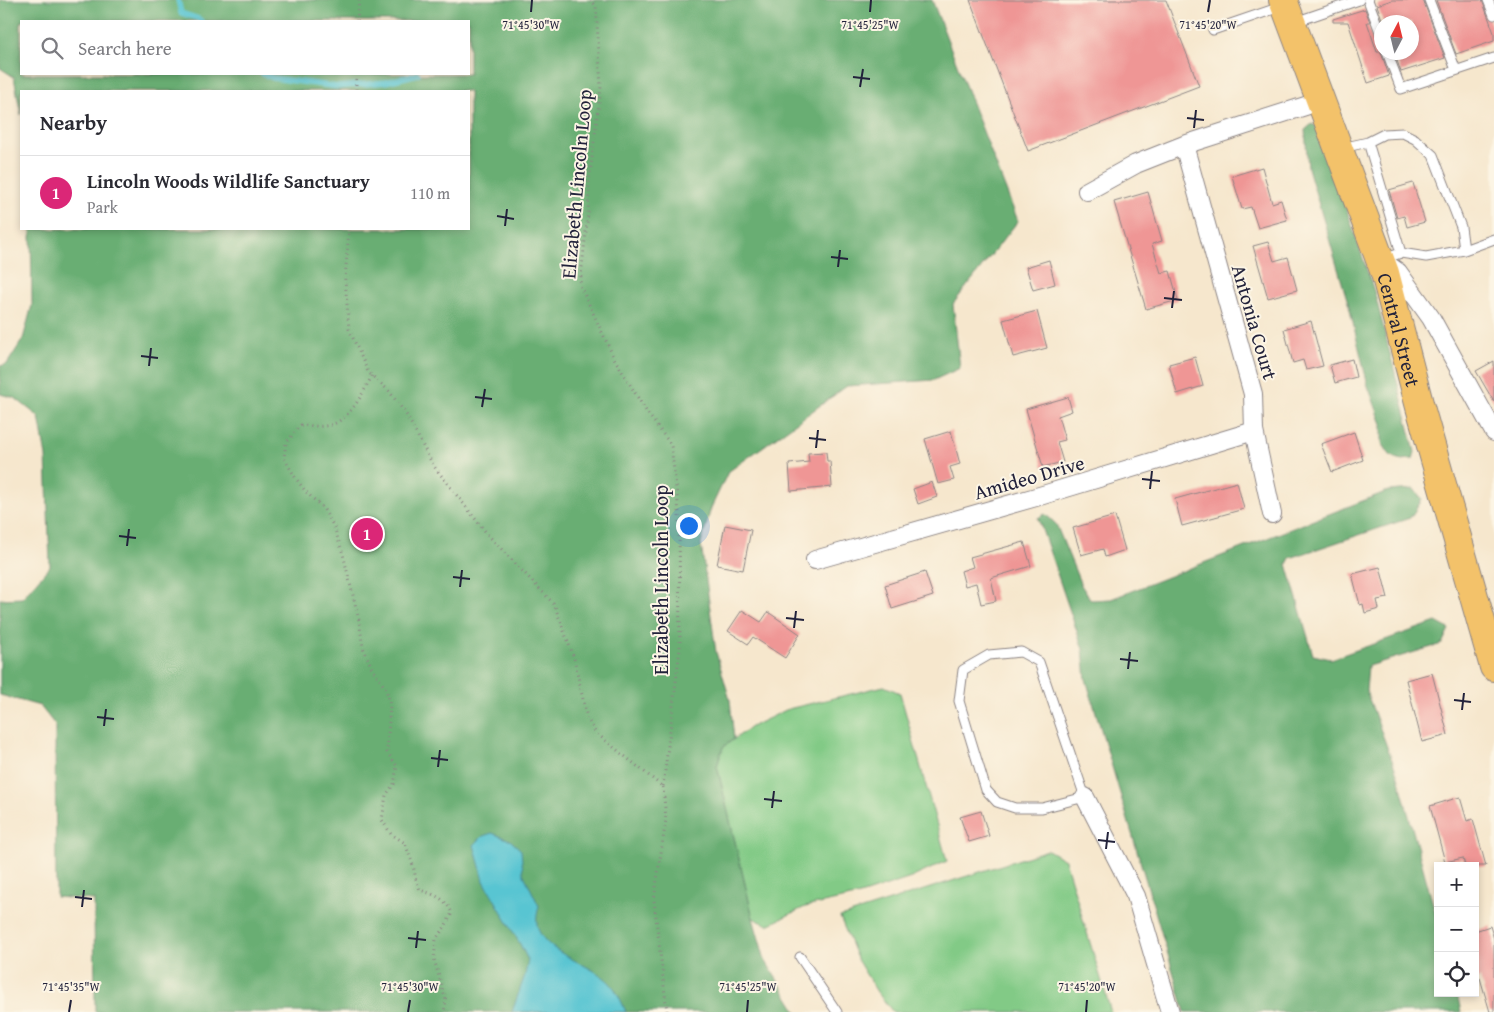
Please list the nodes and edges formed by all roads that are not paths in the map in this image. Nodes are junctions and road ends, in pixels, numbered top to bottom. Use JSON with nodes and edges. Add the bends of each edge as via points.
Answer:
{"nodes":[{"id":1,"x":1359,"y":0,"type":"edge"},
{"id":2,"x":1368,"y":0,"type":"edge"},
{"id":3,"x":1429,"y":0,"type":"edge"},
{"id":4,"x":1488,"y":0,"type":"edge"},
{"id":5,"x":1287,"y":9,"type":"edge"},
{"id":6,"x":1494,"y":15,"type":"edge"},
{"id":7,"x":1374,"y":16,"type":"edge"},
{"id":8,"x":1213,"y":30,"type":"dead end"},
{"id":9,"x":1494,"y":58,"type":"edge"},
{"id":10,"x":1390,"y":60,"type":"edge"},
{"id":11,"x":1456,"y":70,"type":"junction"},
{"id":12,"x":1321,"y":101,"type":"junction"},
{"id":13,"x":1368,"y":142,"type":"junction"},
{"id":14,"x":1184,"y":144,"type":"junction"},
{"id":15,"x":1339,"y":149,"type":"junction"},
{"id":16,"x":1087,"y":191,"type":"dead end"},
{"id":17,"x":1494,"y":239,"type":"edge"},
{"id":18,"x":1464,"y":250,"type":"junction"},
{"id":19,"x":1391,"y":257,"type":"junction"},
{"id":20,"x":1254,"y":431,"type":"junction"},
{"id":21,"x":1494,"y":432,"type":"edge"},
{"id":22,"x":1272,"y":514,"type":"dead end"},
{"id":23,"x":816,"y":560,"type":"dead end"},
{"id":24,"x":1494,"y":667,"type":"edge"},
{"id":25,"x":1085,"y":797,"type":"junction"},
{"id":26,"x":800,"y":957,"type":"dead end"},
{"id":27,"x":837,"y":1012,"type":"edge"},
{"id":28,"x":1170,"y":1012,"type":"edge"}],
"edges":[{"from":1,"to":5,"type":"lane"},
{"from":2,"to":7,"type":"lane"},
{"from":3,"to":11,"type":"lane"},
{"from":4,"to":6,"type":"lane"},
{"from":5,"to":8,"type":"lane"},
{"from":5,"to":12,"type":"main road","name":"Central Street"},
{"from":9,"to":11,"type":"lane"},
{"from":10,"to":11,"type":"lane","via":[[1401,89]]},
{"from":12,"to":14,"type":"street"},
{"from":12,"to":15,"type":"main road","name":"Central Street"},
{"from":13,"to":15,"type":"lane"},
{"from":13,"to":18,"type":"lane","via":[[1384,134],[1403,133],[1433,155],[1461,227]]},
{"from":13,"to":19,"type":"lane"},
{"from":14,"to":16,"type":"street","via":[[1136,164]]},
{"from":14,"to":20,"type":"street","name":"Antonia Court","via":[[1253,394]]},
{"from":15,"to":19,"type":"main road","name":"Central Street"},
{"from":17,"to":18,"type":"lane"},
{"from":18,"to":19,"type":"lane","via":[[1426,257]]},
{"from":19,"to":21,"type":"street","via":[[1431,318]]},
{"from":19,"to":24,"type":"main road","name":"Central Street","via":[[1420,407]]},
{"from":20,"to":22,"type":"street","name":"Antonia Court"},
{"from":20,"to":23,"type":"street","name":"Amideo Drive","via":[[1043,496]]},
{"from":25,"to":25,"type":"lane","via":[[1039,662],[1021,652],[989,655],[963,670],[959,701],[986,790],[998,802],[1015,808],[1042,808]]},
{"from":25,"to":28,"type":"street","via":[[1136,896]]},
{"from":26,"to":27,"type":"lane"}]}
